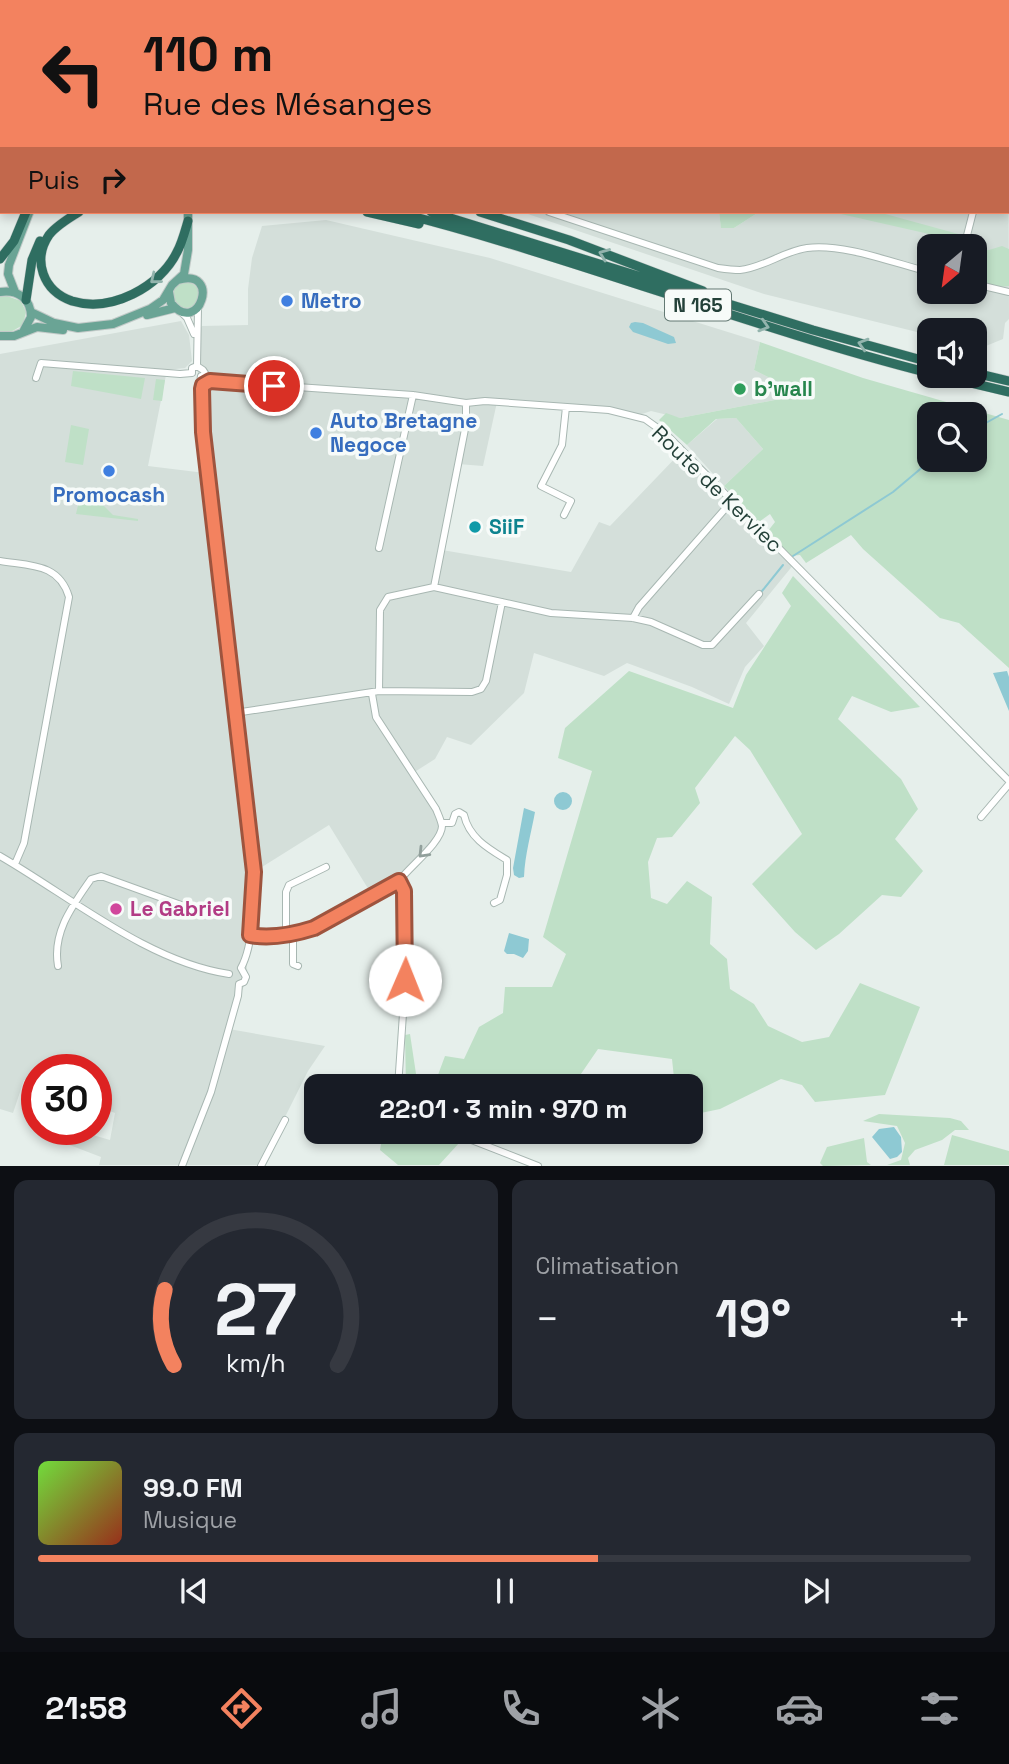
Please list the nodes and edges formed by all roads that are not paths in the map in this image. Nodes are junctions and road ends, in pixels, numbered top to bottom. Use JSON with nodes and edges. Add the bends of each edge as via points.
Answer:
{"nodes":[{"id":1,"x":27,"y":214,"type":"edge"},
{"id":2,"x":27,"y":214,"type":"edge"},
{"id":3,"x":70,"y":214,"type":"edge"},
{"id":4,"x":76,"y":214,"type":"edge"},
{"id":5,"x":374,"y":214,"type":"edge"},
{"id":6,"x":403,"y":214,"type":"edge"},
{"id":7,"x":437,"y":214,"type":"edge"},
{"id":8,"x":486,"y":214,"type":"edge"},
{"id":9,"x":555,"y":214,"type":"edge"},
{"id":10,"x":972,"y":214,"type":"edge"},
{"id":11,"x":188,"y":216,"type":"edge"},
{"id":12,"x":967,"y":234,"type":"edge"},
{"id":13,"x":489,"y":238,"type":"junction"},
{"id":14,"x":0,"y":259,"type":"edge"},
{"id":15,"x":917,"y":269,"type":"edge"},
{"id":16,"x":178,"y":279,"type":"junction"},
{"id":17,"x":987,"y":287,"type":"edge"},
{"id":18,"x":0,"y":292,"type":"edge"},
{"id":19,"x":15,"y":292,"type":"junction"},
{"id":20,"x":169,"y":292,"type":"junction"},
{"id":21,"x":1009,"y":292,"type":"edge"},
{"id":22,"x":26,"y":300,"type":"junction"},
{"id":23,"x":198,"y":308,"type":"junction"},
{"id":24,"x":178,"y":310,"type":"junction"},
{"id":25,"x":31,"y":312,"type":"junction"},
{"id":26,"x":759,"y":313,"type":"junction"},
{"id":27,"x":22,"y":332,"type":"junction"},
{"id":28,"x":0,"y":336,"type":"edge"},
{"id":29,"x":196,"y":339,"type":"junction"},
{"id":30,"x":917,"y":359,"type":"edge"},
{"id":31,"x":199,"y":367,"type":"junction"},
{"id":32,"x":917,"y":370,"type":"edge"},
{"id":33,"x":192,"y":374,"type":"junction"},
{"id":34,"x":987,"y":376,"type":"edge"},
{"id":35,"x":36,"y":378,"type":"dead end"},
{"id":36,"x":205,"y":381,"type":"junction"},
{"id":37,"x":1009,"y":381,"type":"edge"},
{"id":38,"x":987,"y":387,"type":"edge"},
{"id":39,"x":1009,"y":392,"type":"edge"},
{"id":40,"x":413,"y":395,"type":"junction"},
{"id":41,"x":466,"y":403,"type":"junction"},
{"id":42,"x":566,"y":407,"type":"junction"},
{"id":43,"x":732,"y":501,"type":"junction"},
{"id":44,"x":564,"y":515,"type":"dead end"},
{"id":45,"x":379,"y":548,"type":"dead end"},
{"id":46,"x":0,"y":561,"type":"edge"},
{"id":47,"x":434,"y":587,"type":"junction"},
{"id":48,"x":759,"y":594,"type":"dead end"},
{"id":49,"x":502,"y":602,"type":"junction"},
{"id":50,"x":633,"y":618,"type":"junction"},
{"id":51,"x":375,"y":693,"type":"junction"},
{"id":52,"x":234,"y":713,"type":"junction"},
{"id":53,"x":1009,"y":782,"type":"edge"},
{"id":54,"x":981,"y":817,"type":"dead end"},
{"id":55,"x":442,"y":823,"type":"junction"},
{"id":56,"x":0,"y":856,"type":"edge"},
{"id":57,"x":15,"y":864,"type":"junction"},
{"id":58,"x":327,"y":867,"type":"dead end"},
{"id":59,"x":399,"y":881,"type":"junction"},
{"id":60,"x":75,"y":903,"type":"junction"},
{"id":61,"x":494,"y":903,"type":"dead end"},
{"id":62,"x":195,"y":909,"type":"dead end"},
{"id":63,"x":289,"y":933,"type":"junction"},
{"id":64,"x":250,"y":935,"type":"junction"},
{"id":65,"x":58,"y":966,"type":"dead end"},
{"id":66,"x":298,"y":966,"type":"dead end"},
{"id":67,"x":241,"y":968,"type":"junction"},
{"id":68,"x":229,"y":974,"type":"junction"},
{"id":69,"x":239,"y":984,"type":"junction"},
{"id":70,"x":399,"y":1074,"type":"edge"},
{"id":71,"x":285,"y":1119,"type":"dead end"},
{"id":72,"x":482,"y":1144,"type":"edge"},
{"id":73,"x":181,"y":1166,"type":"edge"},
{"id":74,"x":261,"y":1166,"type":"edge"},
{"id":75,"x":538,"y":1166,"type":"edge"}],
"edges":[{"from":1,"to":14,"type":"highway"},
{"from":2,"to":19,"type":"main road","via":[[9,265]]},
{"from":3,"to":22,"type":"highway","via":[[38,245]]},
{"from":11,"to":4,"type":"highway","one_way":true,"via":[[177,252],[156,279],[126,297],[81,303],[54,290],[40,260],[51,233]]},
{"from":5,"to":13,"type":"highway","number":"N 165"},
{"from":6,"to":13,"type":"highway","number":"N 165"},
{"from":7,"to":26,"type":"highway","number":"N 165"},
{"from":26,"to":8,"type":"highway","one_way":true,"via":[[569,240]]},
{"from":9,"to":15,"type":"street","via":[[718,268],[756,267],[804,248],[823,247]]},
{"from":10,"to":12,"type":"street"},
{"from":11,"to":16,"type":"main road","via":[[186,268]]},
{"from":13,"to":32,"type":"highway","number":"N 165","one_way":true},
{"from":16,"to":20,"type":"main road"},
{"from":16,"to":23,"type":"main road","via":[[189,278],[199,284],[204,294]]},
{"from":17,"to":21,"type":"street"},
{"from":18,"to":19,"type":"main road"},
{"from":19,"to":22,"type":"main road"},
{"from":20,"to":24,"type":"main road"},
{"from":20,"to":25,"type":"main road","via":[[137,316],[102,326],[62,325]]},
{"from":22,"to":25,"type":"main road"},
{"from":23,"to":24,"type":"main road"},
{"from":23,"to":29,"type":"street"},
{"from":24,"to":27,"type":"main road","via":[[160,311],[103,330],[37,327]]},
{"from":24,"to":29,"type":"street"},
{"from":25,"to":27,"type":"main road"},
{"from":30,"to":26,"type":"highway","number":"N 165","one_way":true},
{"from":27,"to":28,"type":"main road"},
{"from":29,"to":31,"type":"street"},
{"from":31,"to":33,"type":"street","via":[[192,368]]},
{"from":31,"to":36,"type":"street"},
{"from":33,"to":35,"type":"street","via":[[41,363]]},
{"from":33,"to":36,"type":"street"},
{"from":34,"to":37,"type":"highway"},
{"from":36,"to":40,"type":"street","name":"Route de Kerviec"},
{"from":36,"to":52,"type":"street","via":[[203,432]]},
{"from":38,"to":39,"type":"highway"},
{"from":40,"to":41,"type":"street","name":"Route de Kerviec"},
{"from":40,"to":45,"type":"street"},
{"from":41,"to":42,"type":"street","name":"Route de Kerviec"},
{"from":41,"to":47,"type":"street","via":[[466,424]]},
{"from":42,"to":43,"type":"street","name":"Route de Kerviec","via":[[610,410],[645,419]]},
{"from":42,"to":44,"type":"street","via":[[562,445],[541,486],[571,501]]},
{"from":43,"to":50,"type":"street"},
{"from":43,"to":53,"type":"street","name":"Route de Kerviec"},
{"from":46,"to":57,"type":"street","via":[[51,570],[61,578],[69,597],[24,844]]},
{"from":47,"to":49,"type":"street"},
{"from":47,"to":51,"type":"street","via":[[388,597],[380,610]]},
{"from":48,"to":50,"type":"street","via":[[712,645]]},
{"from":49,"to":50,"type":"street","via":[[551,612]]},
{"from":49,"to":51,"type":"street","via":[[481,689]]},
{"from":51,"to":52,"type":"street"},
{"from":51,"to":55,"type":"street","via":[[376,717]]},
{"from":52,"to":64,"type":"street","via":[[254,872]]},
{"from":53,"to":54,"type":"street"},
{"from":55,"to":59,"type":"street","one_way":true,"via":[[434,842]]},
{"from":55,"to":61,"type":"street","via":[[453,823],[459,812],[480,844],[507,860],[500,900]]},
{"from":56,"to":57,"type":"street"},
{"from":57,"to":60,"type":"street"},
{"from":58,"to":63,"type":"street","via":[[289,884]]},
{"from":59,"to":63,"type":"street","via":[[314,928]]},
{"from":59,"to":70,"type":"street","via":[[404,891],[405,942]]},
{"from":60,"to":62,"type":"street","via":[[91,879],[101,876]]},
{"from":60,"to":65,"type":"street","via":[[59,940]]},
{"from":60,"to":68,"type":"street","via":[[160,953]]},
{"from":63,"to":64,"type":"street"},
{"from":63,"to":66,"type":"street","via":[[293,964]]},
{"from":64,"to":67,"type":"street"},
{"from":67,"to":68,"type":"street","via":[[233,968]]},
{"from":67,"to":69,"type":"street","via":[[246,977]]},
{"from":68,"to":69,"type":"street","via":[[231,982]]},
{"from":69,"to":73,"type":"street","via":[[211,1093]]},
{"from":71,"to":74,"type":"street"},
{"from":72,"to":75,"type":"street"}]}
